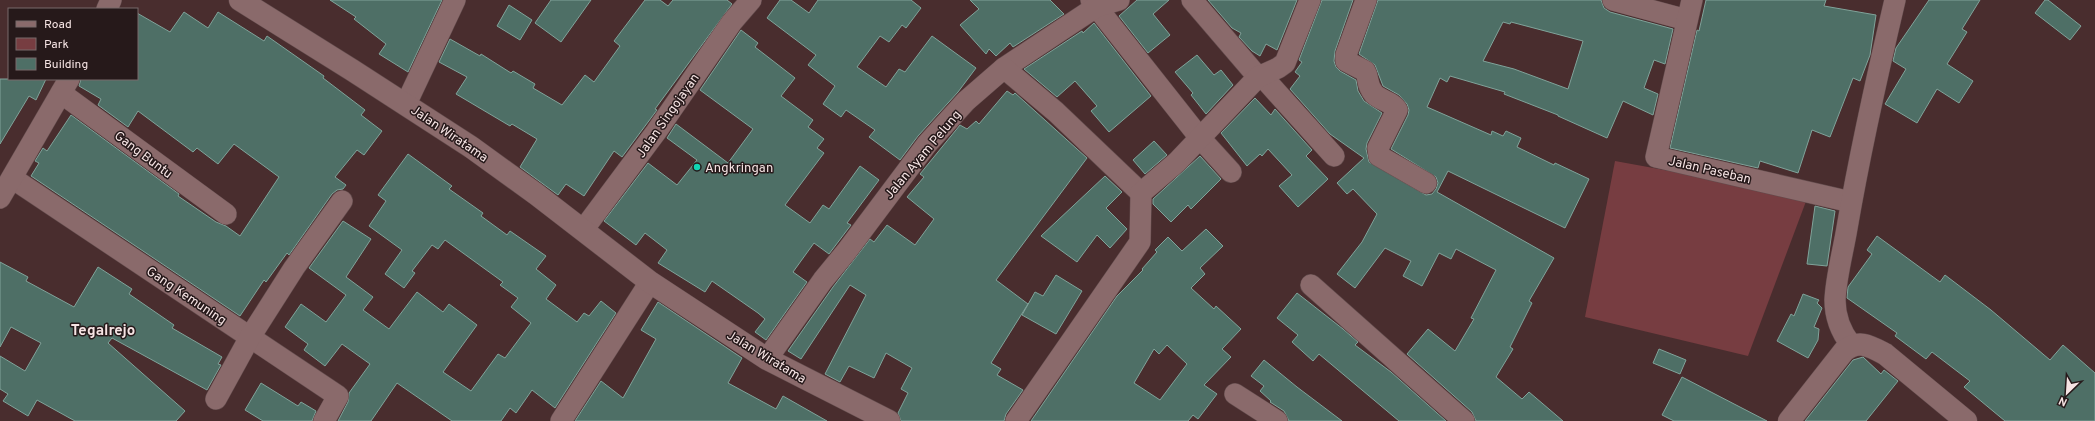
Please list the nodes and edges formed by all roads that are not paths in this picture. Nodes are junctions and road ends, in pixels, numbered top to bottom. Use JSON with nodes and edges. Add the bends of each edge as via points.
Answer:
{"nodes":[{"id":1,"x":240,"y":0,"type":"edge"},
{"id":2,"x":455,"y":0,"type":"edge"},
{"id":3,"x":750,"y":0,"type":"edge"},
{"id":4,"x":1119,"y":0,"type":"edge"},
{"id":5,"x":1192,"y":0,"type":"edge"},
{"id":6,"x":1310,"y":0,"type":"edge"},
{"id":7,"x":1366,"y":0,"type":"edge"},
{"id":8,"x":1613,"y":0,"type":"edge"},
{"id":9,"x":1692,"y":0,"type":"edge"},
{"id":10,"x":1895,"y":0,"type":"edge"},
{"id":11,"x":1094,"y":4,"type":"edge"},
{"id":12,"x":1687,"y":20,"type":"junction"},
{"id":13,"x":1004,"y":68,"type":"junction"},
{"id":14,"x":1260,"y":76,"type":"junction"},
{"id":15,"x":65,"y":86,"type":"edge"},
{"id":16,"x":406,"y":104,"type":"junction"},
{"id":17,"x":1200,"y":138,"type":"junction"},
{"id":18,"x":1334,"y":156,"type":"dead end"},
{"id":19,"x":1231,"y":172,"type":"dead end"},
{"id":20,"x":12,"y":178,"type":"junction"},
{"id":21,"x":1426,"y":183,"type":"dead end"},
{"id":22,"x":1141,"y":193,"type":"junction"},
{"id":23,"x":0,"y":198,"type":"edge"},
{"id":24,"x":342,"y":201,"type":"dead end"},
{"id":25,"x":1851,"y":202,"type":"junction"},
{"id":26,"x":226,"y":214,"type":"dead end"},
{"id":27,"x":583,"y":230,"type":"junction"},
{"id":28,"x":650,"y":282,"type":"junction"},
{"id":29,"x":1311,"y":285,"type":"dead end"},
{"id":30,"x":250,"y":337,"type":"junction"},
{"id":31,"x":1851,"y":345,"type":"junction"},
{"id":32,"x":767,"y":359,"type":"junction"},
{"id":33,"x":1235,"y":394,"type":"dead end"},
{"id":34,"x":216,"y":399,"type":"dead end"},
{"id":35,"x":324,"y":421,"type":"edge"},
{"id":36,"x":561,"y":421,"type":"edge"},
{"id":37,"x":889,"y":421,"type":"edge"},
{"id":38,"x":1016,"y":421,"type":"edge"},
{"id":39,"x":1277,"y":421,"type":"edge"},
{"id":40,"x":1464,"y":421,"type":"edge"},
{"id":41,"x":1789,"y":421,"type":"edge"},
{"id":42,"x":1966,"y":421,"type":"edge"}],
"edges":[{"from":1,"to":16,"type":"street","name":"Jalan Wiratama"},
{"from":2,"to":16,"type":"street"},
{"from":3,"to":27,"type":"street","name":"Jalan Singojayan"},
{"from":4,"to":11,"type":"street","name":"Jalan Ayam Pelung"},
{"from":5,"to":14,"type":"street"},
{"from":6,"to":14,"type":"street","via":[[1285,63]]},
{"from":7,"to":21,"type":"street","via":[[1346,61],[1367,72],[1368,85],[1376,96],[1396,107],[1397,110],[1378,148],[1379,156]]},
{"from":8,"to":12,"type":"street"},
{"from":9,"to":12,"type":"street","name":"Jalan Paseban"},
{"from":10,"to":25,"type":"street","via":[[1872,96]]},
{"from":11,"to":13,"type":"street","name":"Jalan Ayam Pelung"},
{"from":11,"to":17,"type":"street"},
{"from":12,"to":25,"type":"street","name":"Jalan Paseban","via":[[1656,157]]},
{"from":13,"to":22,"type":"street","via":[[1056,112]]},
{"from":13,"to":32,"type":"street","name":"Jalan Ayam Pelung","via":[[966,101],[927,144],[823,280]]},
{"from":14,"to":17,"type":"street"},
{"from":14,"to":18,"type":"street"},
{"from":15,"to":20,"type":"street"},
{"from":15,"to":26,"type":"street","name":"Gang Buntu"},
{"from":16,"to":27,"type":"street","name":"Jalan Wiratama","via":[[477,151]]},
{"from":17,"to":19,"type":"street"},
{"from":17,"to":22,"type":"street"},
{"from":20,"to":23,"type":"street"},
{"from":20,"to":30,"type":"street","name":"Gang Kemuning"},
{"from":22,"to":38,"type":"street","via":[[1140,242]]},
{"from":24,"to":30,"type":"street","via":[[294,268]]},
{"from":25,"to":31,"type":"street","via":[[1835,300],[1842,334]]},
{"from":27,"to":28,"type":"street","name":"Jalan Wiratama"},
{"from":28,"to":32,"type":"street","name":"Jalan Wiratama"},
{"from":28,"to":36,"type":"street"},
{"from":29,"to":40,"type":"street"},
{"from":30,"to":34,"type":"street"},
{"from":30,"to":35,"type":"street","name":"Gang Kemuning","via":[[338,396]]},
{"from":31,"to":41,"type":"street","via":[[1844,350]]},
{"from":31,"to":42,"type":"street","via":[[1865,344],[1885,354]]},
{"from":32,"to":37,"type":"street","name":"Jalan Wiratama"},
{"from":33,"to":39,"type":"street"}]}
